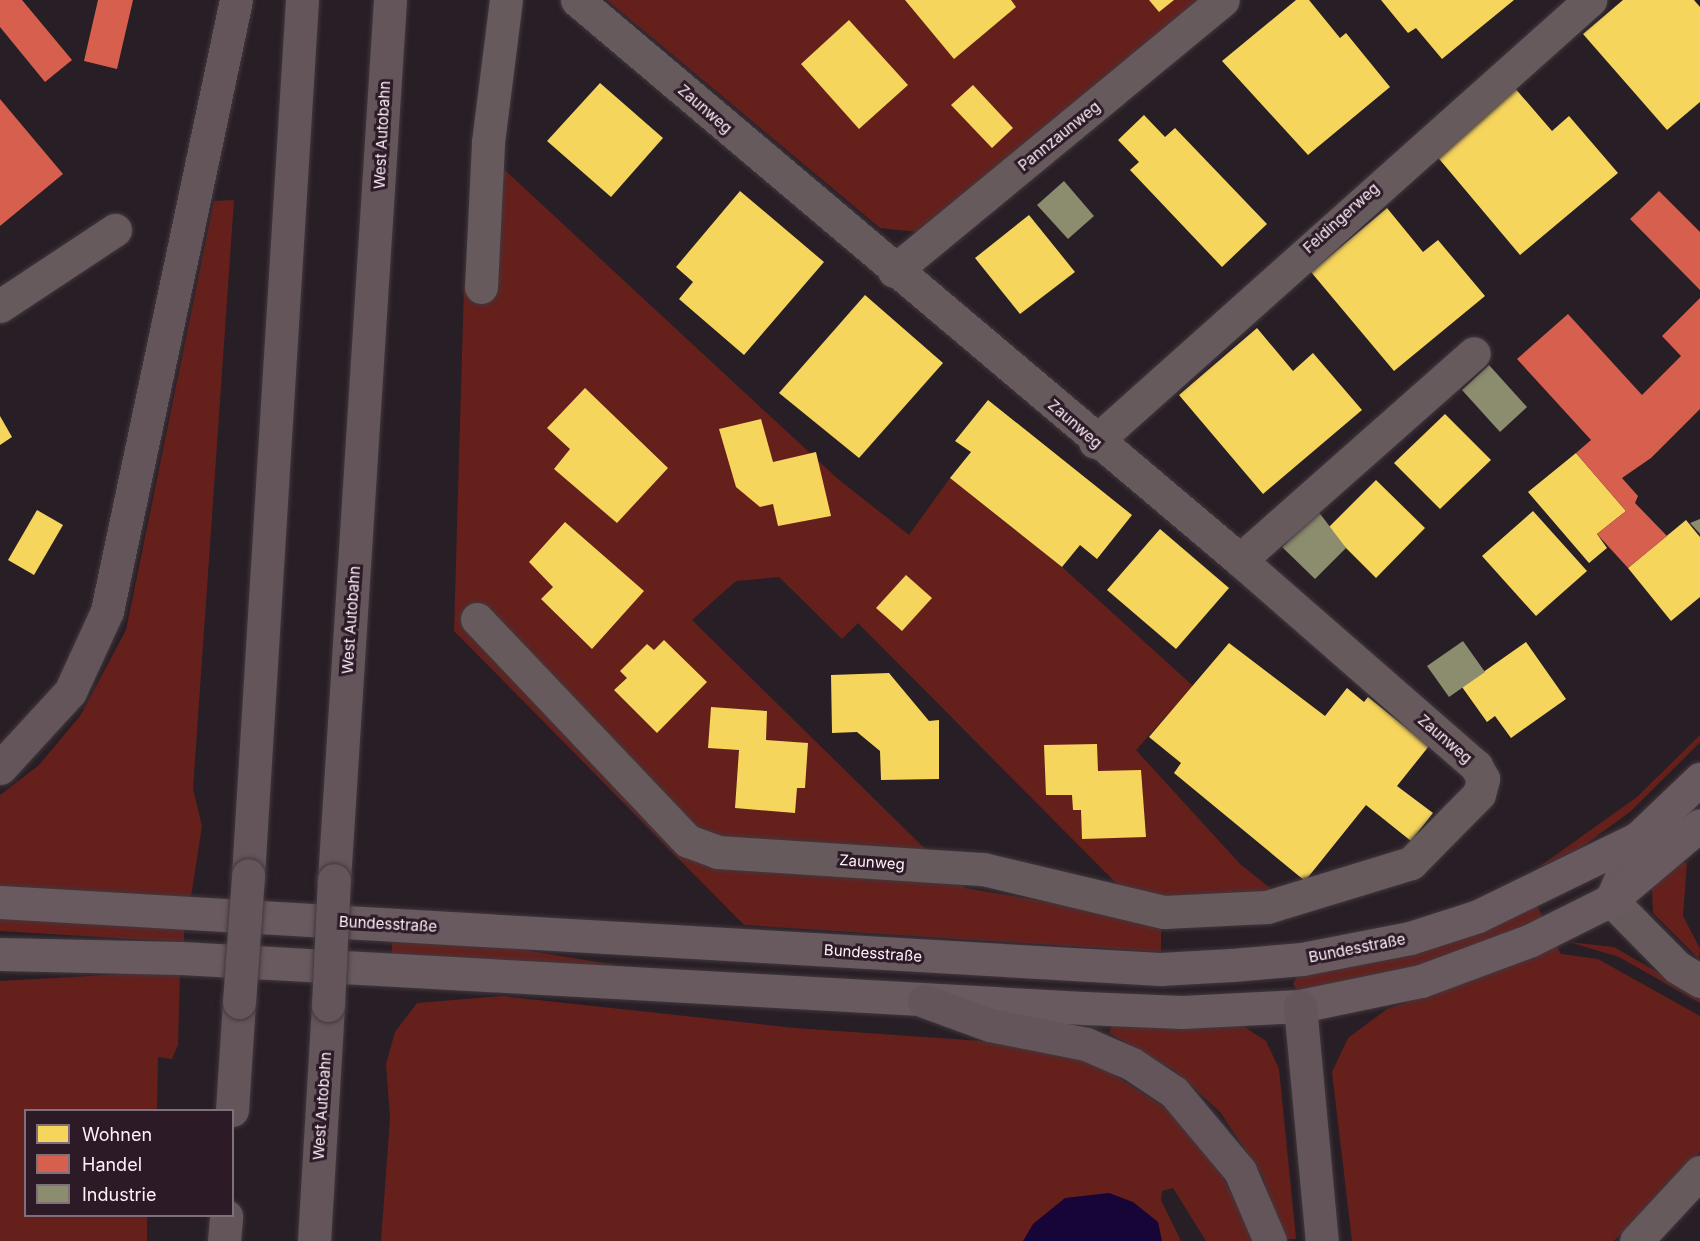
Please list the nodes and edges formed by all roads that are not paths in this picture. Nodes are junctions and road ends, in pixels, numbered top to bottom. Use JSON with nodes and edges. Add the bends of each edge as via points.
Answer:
{"nodes":[{"id":1,"x":236,"y":0,"type":"edge"},
{"id":2,"x":302,"y":0,"type":"edge"},
{"id":3,"x":390,"y":0,"type":"edge"},
{"id":4,"x":506,"y":0,"type":"edge"},
{"id":5,"x":577,"y":0,"type":"edge"},
{"id":6,"x":1223,"y":0,"type":"edge"},
{"id":7,"x":1590,"y":0,"type":"edge"},
{"id":8,"x":115,"y":230,"type":"dead end"},
{"id":9,"x":894,"y":271,"type":"junction"},
{"id":10,"x":481,"y":286,"type":"dead end"},
{"id":11,"x":0,"y":306,"type":"edge"},
{"id":12,"x":1474,"y":354,"type":"dead end"},
{"id":13,"x":1095,"y":442,"type":"junction"},
{"id":14,"x":1240,"y":560,"type":"junction"},
{"id":15,"x":477,"y":619,"type":"dead end"},
{"id":16,"x":0,"y":768,"type":"edge"},
{"id":17,"x":1700,"y":779,"type":"edge"},
{"id":18,"x":1700,"y":825,"type":"edge"},
{"id":19,"x":1638,"y":838,"type":"junction"},
{"id":20,"x":1611,"y":900,"type":"junction"},
{"id":21,"x":0,"y":902,"type":"edge"},
{"id":22,"x":0,"y":954,"type":"edge"},
{"id":23,"x":1160,"y":969,"type":"junction"},
{"id":24,"x":1700,"y":981,"type":"edge"},
{"id":25,"x":924,"y":1001,"type":"junction"},
{"id":26,"x":1300,"y":1006,"type":"junction"},
{"id":27,"x":232,"y":1109,"type":"edge"},
{"id":28,"x":1700,"y":1172,"type":"edge"},
{"id":29,"x":226,"y":1217,"type":"edge"},
{"id":30,"x":224,"y":1241,"type":"edge"},
{"id":31,"x":314,"y":1241,"type":"edge"},
{"id":32,"x":1270,"y":1241,"type":"edge"},
{"id":33,"x":1323,"y":1241,"type":"edge"},
{"id":34,"x":1636,"y":1241,"type":"edge"}],
"edges":[{"from":1,"to":16,"type":"highway","via":[[107,611],[70,692]]},
{"from":2,"to":27,"type":"highway","bridge":true},
{"from":3,"to":31,"type":"highway","name":"West Autobahn","bridge":true},
{"from":4,"to":10,"type":"street","via":[[488,142]]},
{"from":5,"to":9,"type":"street","name":"Zaunweg"},
{"from":6,"to":9,"type":"street","name":"Pannzaunweg"},
{"from":7,"to":13,"type":"street","name":"Feldingerweg"},
{"from":8,"to":11,"type":"street"},
{"from":9,"to":13,"type":"street","name":"Zaunweg"},
{"from":12,"to":14,"type":"street"},
{"from":13,"to":14,"type":"street","name":"Zaunweg"},
{"from":14,"to":15,"type":"street","name":"Zaunweg","via":[[1476,766],[1483,779],[1479,794],[1411,863],[1267,907],[1164,912],[983,869],[703,849],[688,841]]},
{"from":17,"to":19,"type":"main road","name":"Bundesstraße"},
{"from":18,"to":20,"type":"main road"},
{"from":19,"to":20,"type":"street"},
{"from":19,"to":23,"type":"main road","name":"Bundesstraße","via":[[1478,916],[1410,938],[1302,959]]},
{"from":20,"to":24,"type":"street","via":[[1671,962]]},
{"from":20,"to":26,"type":"main road","via":[[1474,964],[1367,995]]},
{"from":21,"to":23,"type":"main road","name":"Bundesstraße"},
{"from":22,"to":25,"type":"main road","via":[[181,958]]},
{"from":23,"to":26,"type":"main road","via":[[1228,990],[1269,986]]},
{"from":25,"to":26,"type":"main road","via":[[1182,1012]]},
{"from":25,"to":32,"type":"highway","via":[[990,1025],[1086,1044],[1132,1064],[1174,1092],[1240,1171]]},
{"from":26,"to":33,"type":"highway"},
{"from":28,"to":34,"type":"street"},
{"from":29,"to":30,"type":"highway"}]}
